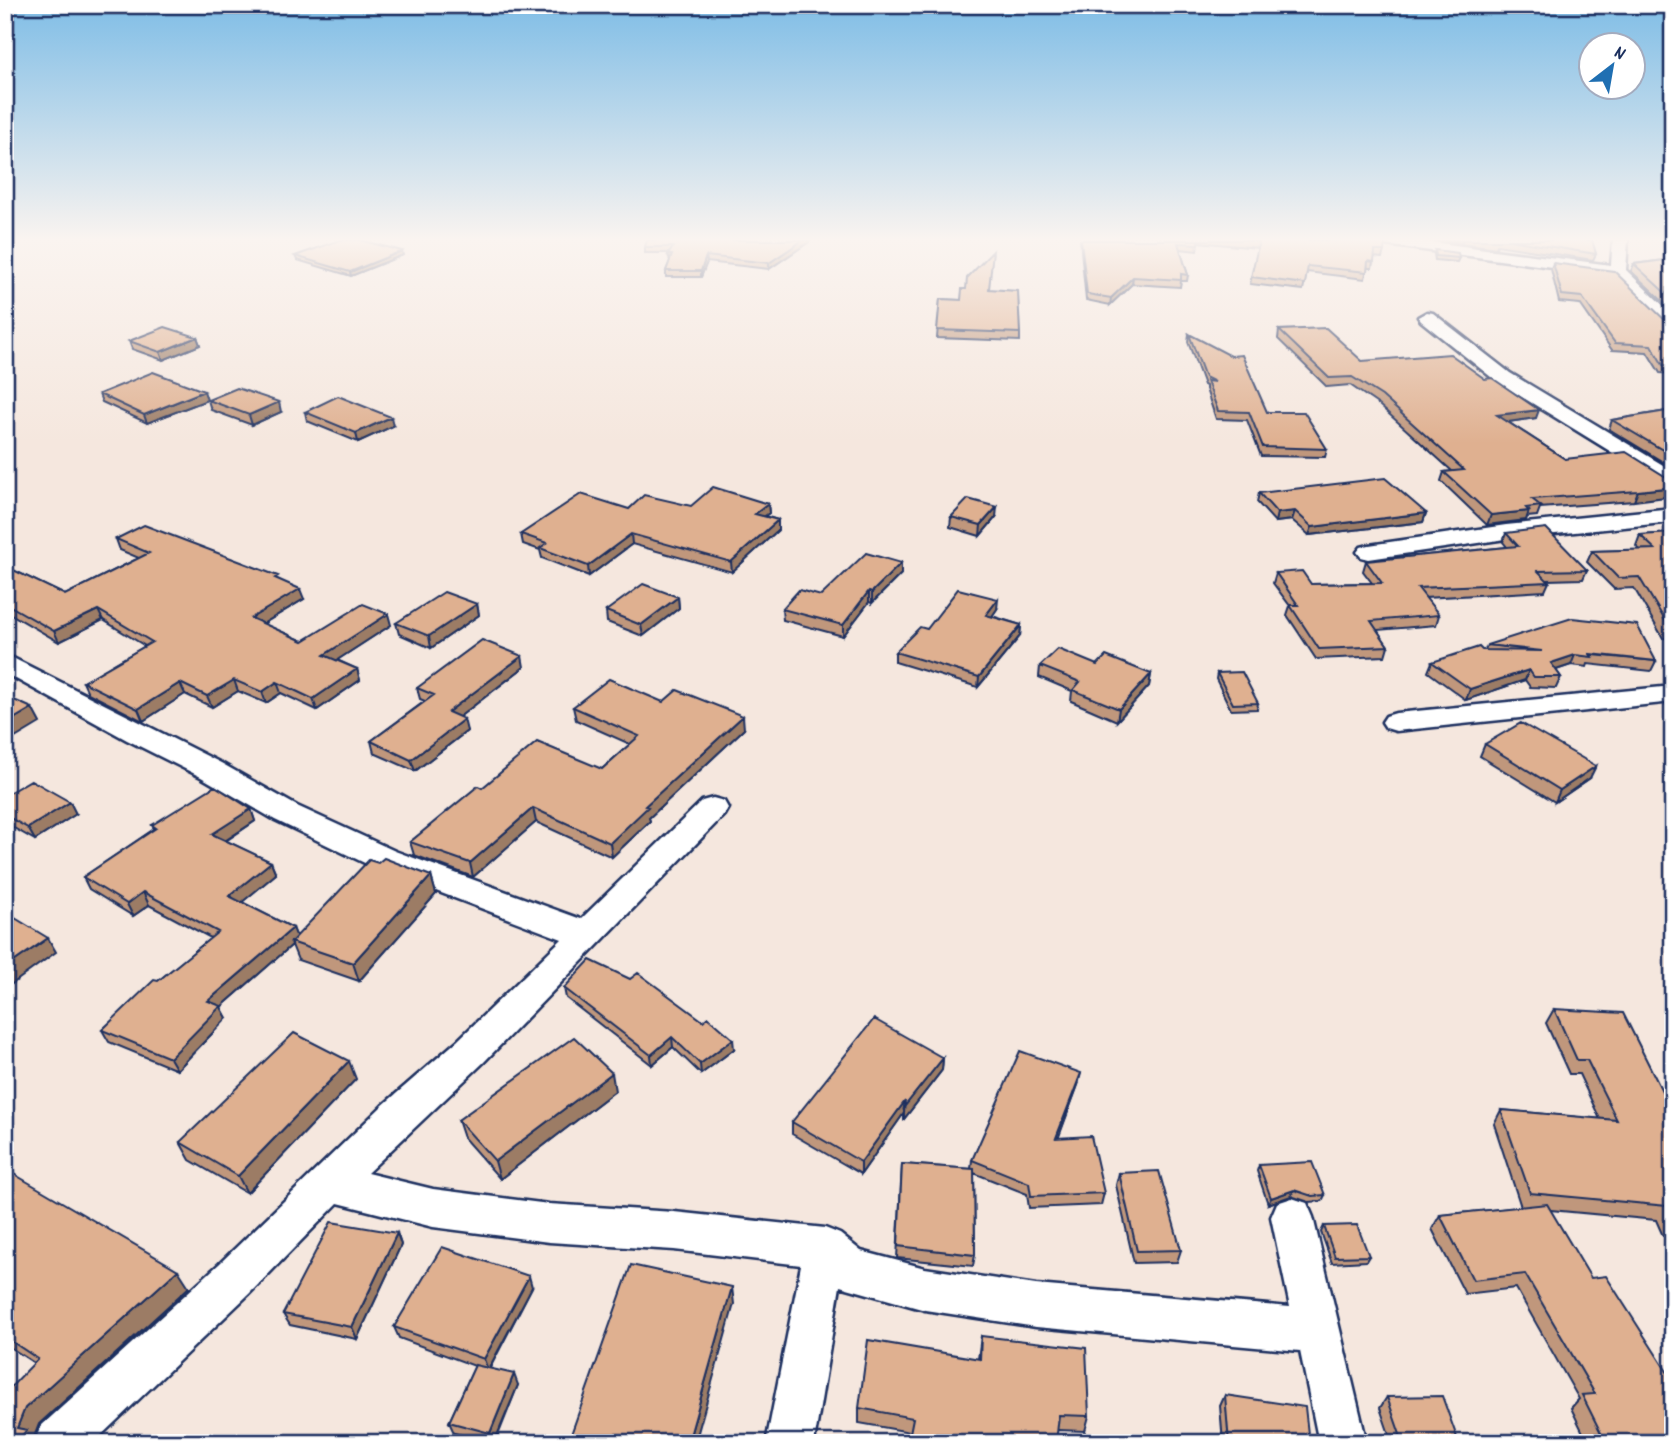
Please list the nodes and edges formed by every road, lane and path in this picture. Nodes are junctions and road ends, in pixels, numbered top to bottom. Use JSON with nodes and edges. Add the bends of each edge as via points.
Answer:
{"nodes":[{"id":1,"x":1655,"y":308,"type":"edge"},
{"id":2,"x":1427,"y":317,"type":"dead end"},
{"id":3,"x":1673,"y":325,"type":"edge"},
{"id":4,"x":1673,"y":480,"type":"edge"},
{"id":5,"x":1673,"y":515,"type":"edge"},
{"id":6,"x":1369,"y":552,"type":"dead end"},
{"id":7,"x":5,"y":662,"type":"edge"},
{"id":8,"x":1673,"y":694,"type":"edge"},
{"id":9,"x":1396,"y":722,"type":"dead end"},
{"id":10,"x":713,"y":808,"type":"dead end"},
{"id":11,"x":588,"y":935,"type":"junction"},
{"id":12,"x":330,"y":1183,"type":"junction"},
{"id":13,"x":1292,"y":1217,"type":"dead end"},
{"id":14,"x":825,"y":1248,"type":"junction"},
{"id":15,"x":1318,"y":1331,"type":"junction"},
{"id":16,"x":58,"y":1443,"type":"edge"},
{"id":17,"x":790,"y":1443,"type":"edge"},
{"id":18,"x":1343,"y":1443,"type":"edge"}],
"edges":[{"from":1,"to":3,"type":"street"},
{"from":2,"to":4,"type":"street","via":[[1503,377]]},
{"from":5,"to":6,"type":"street"},
{"from":7,"to":11,"type":"street","via":[[384,859]]},
{"from":8,"to":9,"type":"street"},
{"from":10,"to":11,"type":"street"},
{"from":11,"to":12,"type":"street"},
{"from":12,"to":14,"type":"street","via":[[433,1208]]},
{"from":12,"to":16,"type":"street"},
{"from":13,"to":15,"type":"street"},
{"from":14,"to":15,"type":"street","via":[[849,1269],[925,1289],[1036,1306]]},
{"from":14,"to":17,"type":"street"},
{"from":15,"to":18,"type":"street"}]}
